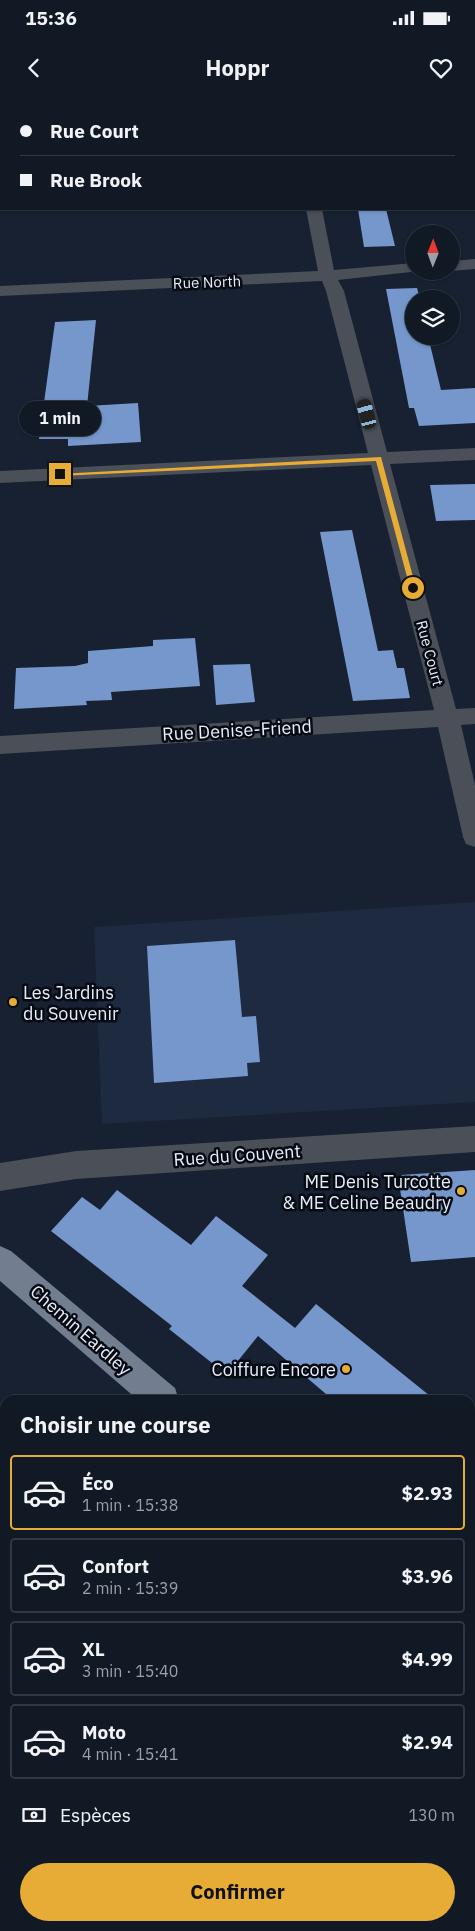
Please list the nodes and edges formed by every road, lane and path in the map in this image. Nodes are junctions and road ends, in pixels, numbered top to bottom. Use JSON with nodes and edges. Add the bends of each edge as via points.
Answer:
{"nodes":[{"id":1,"x":314,"y":210,"type":"edge"},
{"id":2,"x":475,"y":264,"type":"edge"},
{"id":3,"x":460,"y":265,"type":"edge"},
{"id":4,"x":405,"y":269,"type":"edge"},
{"id":5,"x":327,"y":275,"type":"junction"},
{"id":6,"x":0,"y":291,"type":"edge"},
{"id":7,"x":475,"y":454,"type":"edge"},
{"id":8,"x":379,"y":459,"type":"junction"},
{"id":9,"x":0,"y":477,"type":"edge"},
{"id":10,"x":475,"y":716,"type":"edge"},
{"id":11,"x":447,"y":717,"type":"junction"},
{"id":12,"x":0,"y":744,"type":"edge"},
{"id":13,"x":475,"y":837,"type":"edge"},
{"id":14,"x":475,"y":1139,"type":"edge"},
{"id":15,"x":0,"y":1177,"type":"edge"},
{"id":16,"x":0,"y":1260,"type":"edge"},
{"id":17,"x":157,"y":1395,"type":"edge"}],
"edges":[{"from":1,"to":5,"type":"street","name":"Rue Court"},
{"from":2,"to":3,"type":"street"},
{"from":4,"to":5,"type":"street","name":"Rue North"},
{"from":5,"to":6,"type":"street","name":"Rue North"},
{"from":5,"to":8,"type":"street","name":"Rue Court","via":[[335,290]]},
{"from":7,"to":8,"type":"street"},
{"from":8,"to":9,"type":"street"},
{"from":8,"to":11,"type":"street","name":"Rue Court"},
{"from":10,"to":11,"type":"street","name":"Rue Denise-Friend"},
{"from":11,"to":12,"type":"street","name":"Rue Denise-Friend"},
{"from":11,"to":13,"type":"street","name":"Rue Court"},
{"from":14,"to":15,"type":"street","name":"Rue du Couvent","via":[[76,1166]]},
{"from":16,"to":17,"type":"main road","name":"Chemin Eardley"}]}
